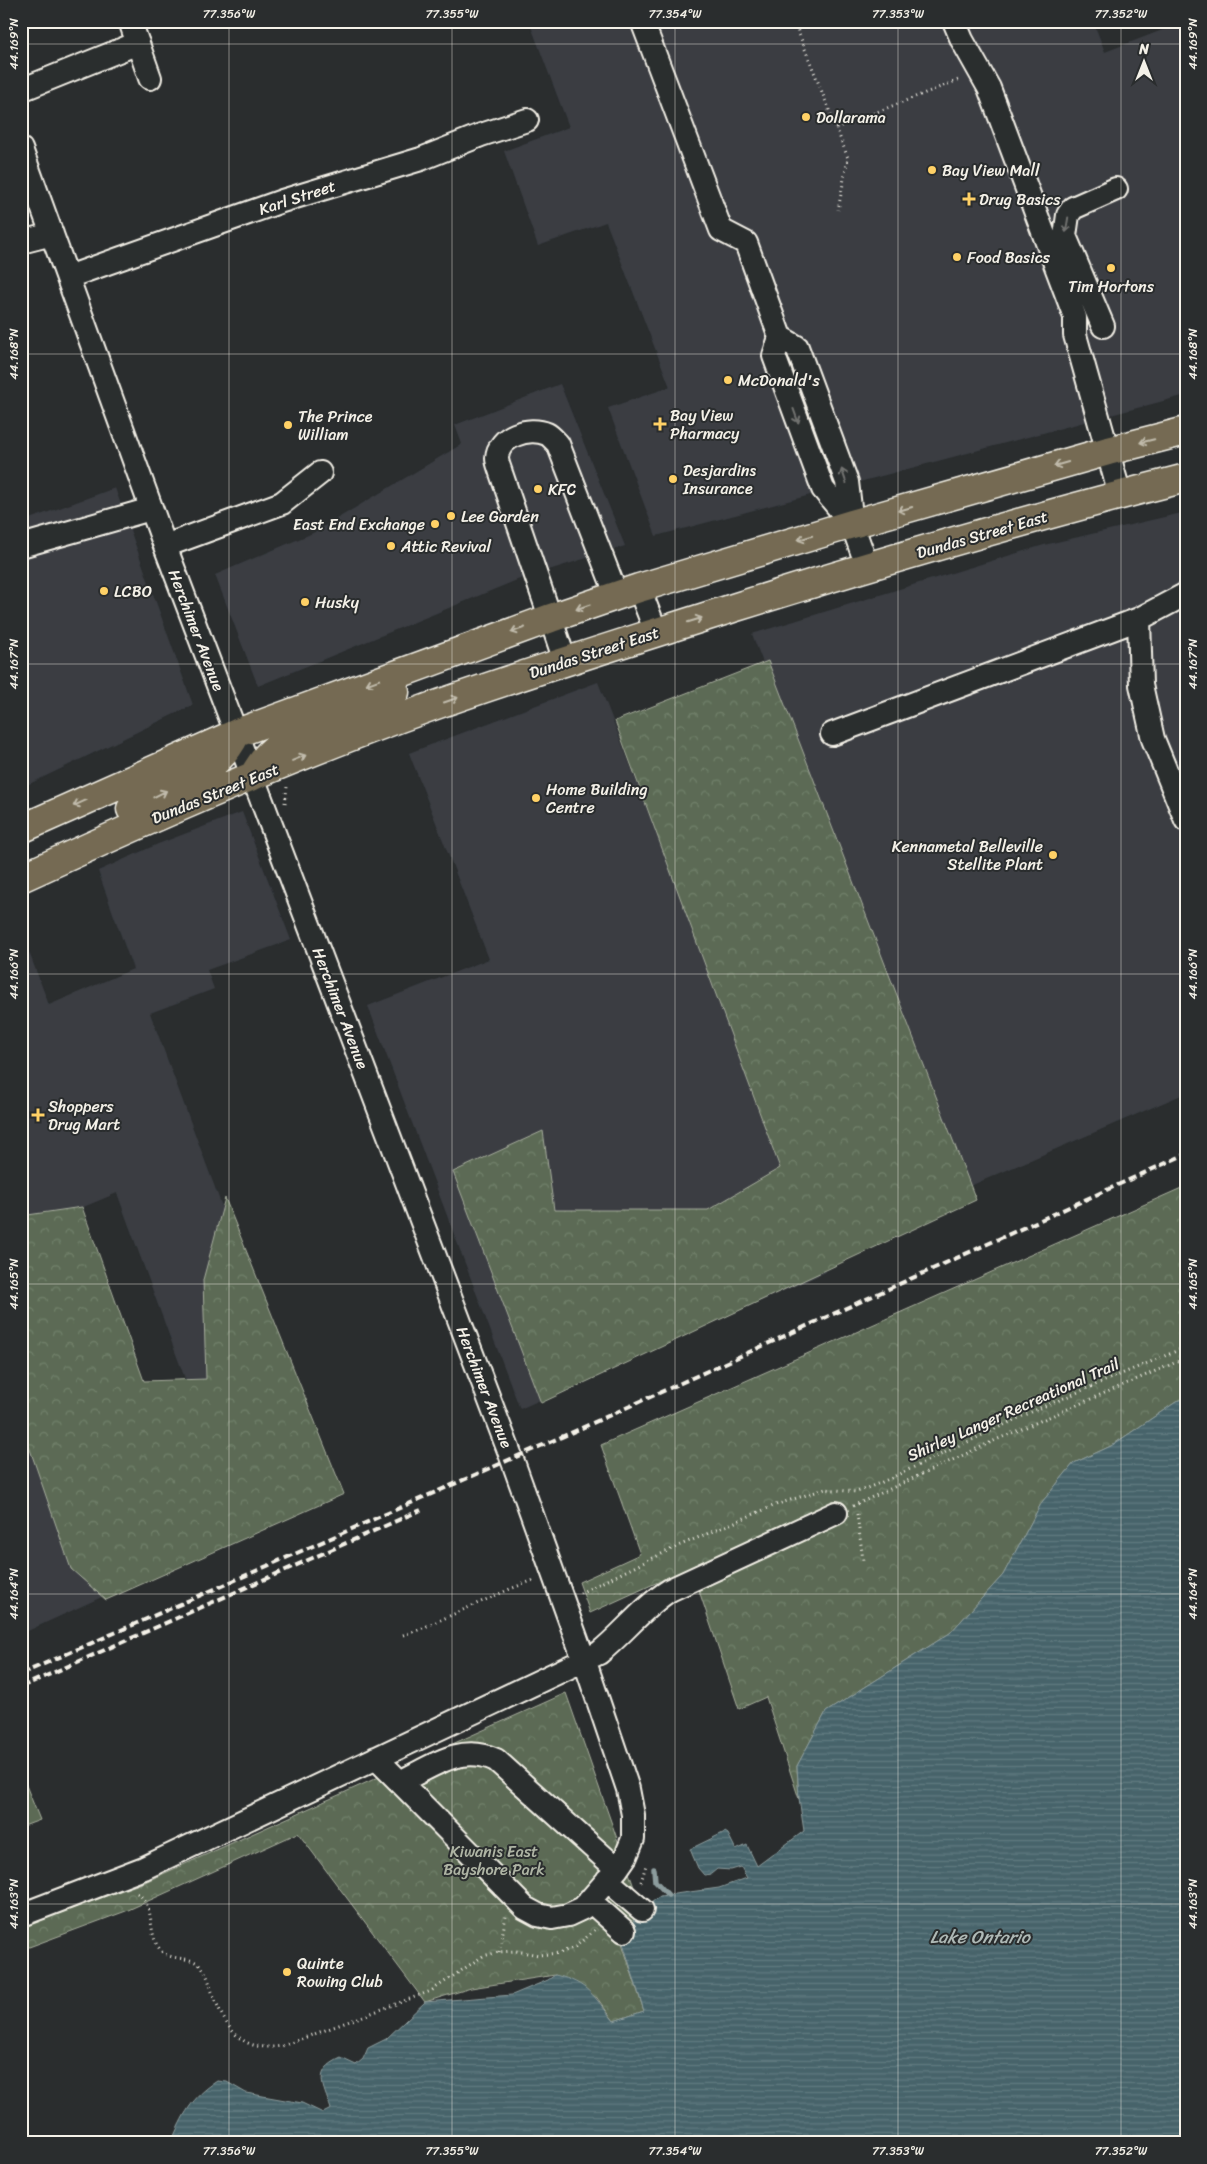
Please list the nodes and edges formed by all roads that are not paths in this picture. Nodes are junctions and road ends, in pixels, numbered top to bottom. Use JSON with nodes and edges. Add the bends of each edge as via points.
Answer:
{"nodes":[{"id":1,"x":130,"y":21,"type":"edge"},
{"id":2,"x":642,"y":21,"type":"edge"},
{"id":3,"x":954,"y":21,"type":"edge"},
{"id":4,"x":138,"y":43,"type":"junction"},
{"id":5,"x":150,"y":78,"type":"dead end"},
{"id":6,"x":21,"y":90,"type":"edge"},
{"id":7,"x":527,"y":120,"type":"dead end"},
{"id":8,"x":21,"y":149,"type":"edge"},
{"id":9,"x":1116,"y":189,"type":"dead end"},
{"id":10,"x":52,"y":234,"type":"junction"},
{"id":11,"x":21,"y":242,"type":"edge"},
{"id":12,"x":68,"y":277,"type":"junction"},
{"id":13,"x":1103,"y":326,"type":"dead end"},
{"id":14,"x":1186,"y":431,"type":"edge"},
{"id":15,"x":1108,"y":450,"type":"junction"},
{"id":16,"x":320,"y":473,"type":"dead end"},
{"id":17,"x":1186,"y":478,"type":"edge"},
{"id":18,"x":1120,"y":495,"type":"junction"},
{"id":19,"x":151,"y":509,"type":"junction"},
{"id":20,"x":852,"y":524,"type":"junction"},
{"id":21,"x":21,"y":546,"type":"edge"},
{"id":22,"x":165,"y":546,"type":"junction"},
{"id":23,"x":868,"y":566,"type":"junction"},
{"id":24,"x":628,"y":592,"type":"junction"},
{"id":25,"x":1186,"y":594,"type":"edge"},
{"id":26,"x":551,"y":618,"type":"junction"},
{"id":27,"x":1139,"y":619,"type":"junction"},
{"id":28,"x":656,"y":632,"type":"junction"},
{"id":29,"x":441,"y":657,"type":"junction"},
{"id":30,"x":565,"y":661,"type":"junction"},
{"id":31,"x":237,"y":733,"type":"junction"},
{"id":32,"x":832,"y":734,"type":"dead end"},
{"id":33,"x":254,"y":776,"type":"junction"},
{"id":34,"x":1186,"y":820,"type":"edge"},
{"id":35,"x":21,"y":829,"type":"edge"},
{"id":36,"x":79,"y":852,"type":"junction"},
{"id":37,"x":21,"y":878,"type":"edge"},
{"id":38,"x":845,"y":1509,"type":"road end"},
{"id":39,"x":584,"y":1660,"type":"junction"},
{"id":40,"x":376,"y":1758,"type":"junction"},
{"id":41,"x":400,"y":1782,"type":"junction"},
{"id":42,"x":612,"y":1875,"type":"junction"},
{"id":43,"x":589,"y":1900,"type":"junction"},
{"id":44,"x":642,"y":1910,"type":"dead end"},
{"id":45,"x":21,"y":1915,"type":"edge"},
{"id":46,"x":624,"y":1930,"type":"dead end"}],
"edges":[{"from":1,"to":4,"type":"street"},
{"from":2,"to":20,"type":"street","via":[[721,230],[746,243],[780,337],[797,347],[847,482]]},
{"from":3,"to":15,"type":"street","via":[[989,88],[1075,317],[1075,335]]},
{"from":4,"to":5,"type":"street"},
{"from":4,"to":6,"type":"street"},
{"from":7,"to":12,"type":"street","name":"Karl Street","via":[[421,160],[282,201]]},
{"from":8,"to":10,"type":"street","name":"Herchimer Avenue"},
{"from":9,"to":13,"type":"street","one_way":true,"via":[[1073,208],[1068,215],[1065,236]]},
{"from":10,"to":11,"type":"street"},
{"from":10,"to":12,"type":"street","name":"Herchimer Avenue"},
{"from":12,"to":19,"type":"street","name":"Herchimer Avenue"},
{"from":14,"to":15,"type":"main road","one_way":true},
{"from":15,"to":18,"type":"street"},
{"from":15,"to":20,"type":"main road","one_way":true},
{"from":16,"to":22,"type":"street","via":[[282,503]]},
{"from":17,"to":18,"type":"main road","name":"Dundas Street East"},
{"from":18,"to":23,"type":"main road","name":"Dundas Street East"},
{"from":19,"to":21,"type":"street"},
{"from":19,"to":22,"type":"street","name":"Herchimer Avenue"},
{"from":20,"to":23,"type":"street"},
{"from":20,"to":24,"type":"main road","one_way":true},
{"from":22,"to":31,"type":"street","name":"Herchimer Avenue"},
{"from":28,"to":23,"type":"main road","name":"Dundas Street East","one_way":true},
{"from":24,"to":26,"type":"main road","one_way":true},
{"from":24,"to":26,"type":"street","via":[[558,444],[549,434],[528,430],[507,439],[497,458]]},
{"from":24,"to":28,"type":"street"},
{"from":25,"to":27,"type":"street"},
{"from":26,"to":29,"type":"main road","one_way":true},
{"from":26,"to":30,"type":"street"},
{"from":27,"to":32,"type":"street"},
{"from":27,"to":34,"type":"street","via":[[1141,686],[1153,739]]},
{"from":28,"to":30,"type":"main road","name":"Dundas Street East"},
{"from":29,"to":31,"type":"main road","one_way":true},
{"from":29,"to":33,"type":"main road","via":[[400,690],[273,749]]},
{"from":33,"to":30,"type":"main road","name":"Dundas Street East","one_way":true,"via":[[402,718]]},
{"from":31,"to":33,"type":"street","name":"Herchimer Avenue"},
{"from":31,"to":35,"type":"main road","one_way":true},
{"from":36,"to":31,"type":"main road","one_way":true,"via":[[110,820],[210,768],[223,756]]},
{"from":33,"to":36,"type":"main road","name":"Dundas Street East"},
{"from":33,"to":39,"type":"street","name":"Herchimer Avenue"},
{"from":36,"to":37,"type":"main road","name":"Dundas Street East"},
{"from":38,"to":39,"type":"street","via":[[670,1590],[647,1607],[614,1641]]},
{"from":39,"to":40,"type":"street"},
{"from":39,"to":42,"type":"street","name":"Herchimer Avenue","via":[[628,1789],[633,1815],[633,1839]]},
{"from":40,"to":41,"type":"street","name":"Herchimer Avenue"},
{"from":40,"to":45,"type":"street","via":[[144,1868]]},
{"from":41,"to":42,"type":"street","via":[[455,1755],[483,1754],[496,1760]]},
{"from":41,"to":43,"type":"street","name":"Herchimer Avenue","via":[[525,1908],[552,1918],[583,1908]]},
{"from":42,"to":43,"type":"street","name":"Herchimer Avenue"},
{"from":42,"to":44,"type":"street"},
{"from":43,"to":46,"type":"street"}]}
